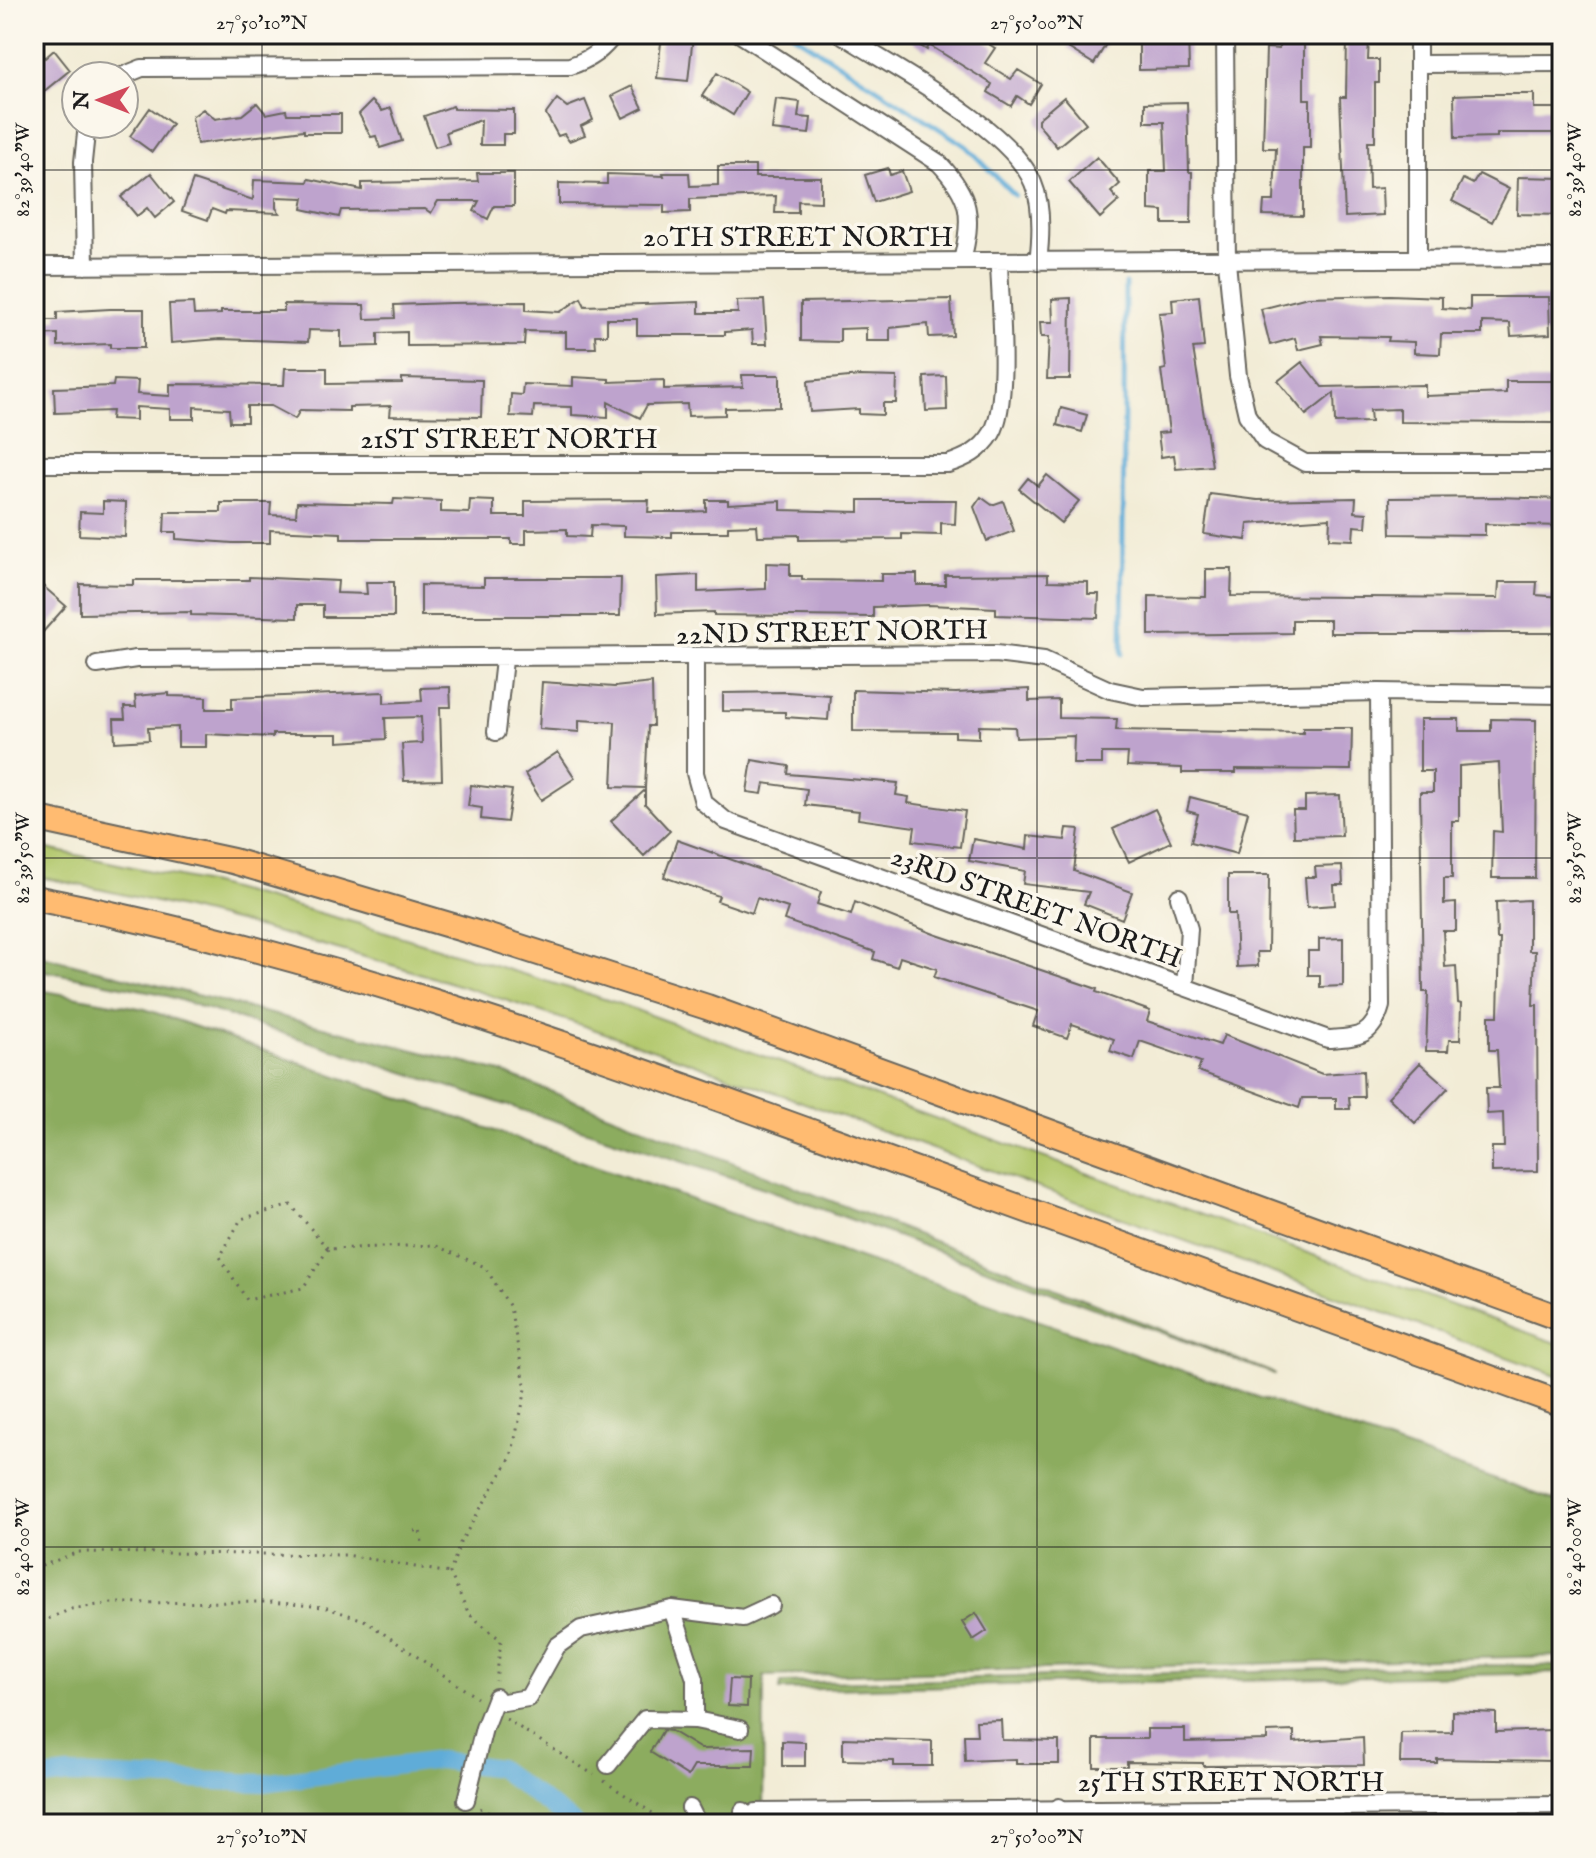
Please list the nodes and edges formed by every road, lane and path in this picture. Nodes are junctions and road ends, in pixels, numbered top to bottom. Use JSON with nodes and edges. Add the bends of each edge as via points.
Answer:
{"nodes":[{"id":1,"x":614,"y":34,"type":"edge"},
{"id":2,"x":740,"y":34,"type":"edge"},
{"id":3,"x":841,"y":34,"type":"edge"},
{"id":4,"x":1225,"y":34,"type":"edge"},
{"id":5,"x":1418,"y":34,"type":"edge"},
{"id":6,"x":1562,"y":63,"type":"edge"},
{"id":7,"x":1419,"y":64,"type":"junction"},
{"id":8,"x":140,"y":69,"type":"edge"},
{"id":9,"x":85,"y":140,"type":"edge"},
{"id":10,"x":1562,"y":258,"type":"edge"},
{"id":11,"x":1418,"y":259,"type":"junction"},
{"id":12,"x":962,"y":261,"type":"junction"},
{"id":13,"x":999,"y":262,"type":"junction"},
{"id":14,"x":1038,"y":262,"type":"junction"},
{"id":15,"x":1227,"y":262,"type":"junction"},
{"id":16,"x":34,"y":266,"type":"edge"},
{"id":17,"x":85,"y":266,"type":"junction"},
{"id":18,"x":1562,"y":463,"type":"edge"},
{"id":19,"x":34,"y":464,"type":"edge"},
{"id":20,"x":695,"y":658,"type":"junction"},
{"id":21,"x":504,"y":660,"type":"junction"},
{"id":22,"x":97,"y":665,"type":"dead end"},
{"id":23,"x":1379,"y":692,"type":"junction"},
{"id":24,"x":1562,"y":695,"type":"edge"},
{"id":25,"x":496,"y":732,"type":"dead end"},
{"id":26,"x":34,"y":818,"type":"edge"},
{"id":27,"x":1179,"y":897,"type":"dead end"},
{"id":28,"x":34,"y":898,"type":"edge"},
{"id":29,"x":1185,"y":987,"type":"junction"},
{"id":30,"x":328,"y":1249,"type":"junction"},
{"id":31,"x":1562,"y":1319,"type":"edge"},
{"id":32,"x":1562,"y":1404,"type":"edge"},
{"id":33,"x":414,"y":1531,"type":"dead end"},
{"id":34,"x":422,"y":1542,"type":"dead end"},
{"id":35,"x":34,"y":1569,"type":"edge"},
{"id":36,"x":450,"y":1573,"type":"junction"},
{"id":37,"x":771,"y":1605,"type":"dead end"},
{"id":38,"x":672,"y":1609,"type":"junction"},
{"id":39,"x":34,"y":1625,"type":"edge"},
{"id":40,"x":497,"y":1698,"type":"junction"},
{"id":41,"x":695,"y":1720,"type":"junction"},
{"id":42,"x":740,"y":1729,"type":"dead end"},
{"id":43,"x":608,"y":1765,"type":"dead end"},
{"id":44,"x":466,"y":1800,"type":"joint"},
{"id":45,"x":1562,"y":1805,"type":"edge"},
{"id":46,"x":1059,"y":1816,"type":"edge"},
{"id":47,"x":746,"y":1817,"type":"edge"},
{"id":48,"x":861,"y":1817,"type":"edge"},
{"id":49,"x":695,"y":1818,"type":"edge"},
{"id":50,"x":509,"y":1824,"type":"edge"}],
"edges":[{"from":1,"to":8,"type":"street","via":[[607,46],[570,66]]},
{"from":2,"to":12,"type":"street","via":[[939,163],[960,186],[968,214]]},
{"from":3,"to":14,"type":"street","via":[[991,131],[1017,154],[1034,184]]},
{"from":4,"to":15,"type":"street"},
{"from":5,"to":7,"type":"street"},
{"from":6,"to":7,"type":"street"},
{"from":7,"to":11,"type":"street"},
{"from":9,"to":17,"type":"street"},
{"from":10,"to":11,"type":"street","name":"20TH STREET NORTH"},
{"from":11,"to":15,"type":"street","name":"20TH STREET NORTH"},
{"from":12,"to":13,"type":"street","name":"20TH STREET NORTH"},
{"from":12,"to":17,"type":"street","name":"20TH STREET NORTH"},
{"from":13,"to":14,"type":"street","name":"20TH STREET NORTH"},
{"from":13,"to":19,"type":"street","name":"21ST STREET NORTH","via":[[1001,413],[980,448],[948,464]]},
{"from":14,"to":15,"type":"street","name":"20TH STREET NORTH"},
{"from":15,"to":18,"type":"street","via":[[1238,376],[1247,415],[1265,441],[1305,463]]},
{"from":16,"to":17,"type":"street","name":"20TH STREET NORTH"},
{"from":20,"to":21,"type":"street","name":"22ND STREET NORTH"},
{"from":20,"to":23,"type":"street","name":"22ND STREET NORTH","via":[[996,654],[1044,660],[1110,690],[1143,697]]},
{"from":20,"to":29,"type":"street","name":"23RD STREET NORTH","via":[[695,773],[703,802],[726,821]]},
{"from":21,"to":22,"type":"street","name":"22ND STREET NORTH","via":[[136,659]]},
{"from":21,"to":25,"type":"street"},
{"from":23,"to":24,"type":"street","name":"22ND STREET NORTH"},
{"from":23,"to":29,"type":"street","name":"23RD STREET NORTH","via":[[1381,1006],[1376,1024],[1359,1037],[1328,1039]]},
{"from":26,"to":31,"type":"highway","via":[[233,861],[692,1002]]},
{"from":27,"to":29,"type":"street","via":[[1189,929]]},
{"from":28,"to":32,"type":"highway","via":[[138,918],[369,980],[604,1056]]},
{"from":30,"to":30,"type":"path","via":[[291,1205],[241,1219],[220,1257],[247,1300],[303,1288]]},
{"from":30,"to":36,"type":"path","via":[[434,1245],[485,1267],[510,1307],[526,1389],[511,1457],[460,1543]]},
{"from":33,"to":34,"type":"path","via":[[420,1530]]},
{"from":35,"to":36,"type":"path","via":[[78,1552],[347,1555]]},
{"from":36,"to":40,"type":"path","via":[[469,1614],[501,1640]]},
{"from":37,"to":38,"type":"street","via":[[743,1618]]},
{"from":38,"to":40,"type":"street","via":[[581,1629],[557,1646],[528,1698]]},
{"from":38,"to":41,"type":"street","via":[[695,1679]]},
{"from":39,"to":40,"type":"path","via":[[71,1609],[112,1603],[324,1607],[364,1620]]},
{"from":40,"to":44,"type":"street"},
{"from":40,"to":49,"type":"path","via":[[666,1822]]},
{"from":41,"to":42,"type":"street"},
{"from":41,"to":43,"type":"street","via":[[645,1719]]},
{"from":44,"to":50,"type":"path"},
{"from":45,"to":46,"type":"street","name":"25TH STREET NORTH"},
{"from":46,"to":48,"type":"street","name":"25TH STREET NORTH"},
{"from":47,"to":48,"type":"street","name":"25TH STREET NORTH"},
{"from":47,"to":49,"type":"path"}]}
